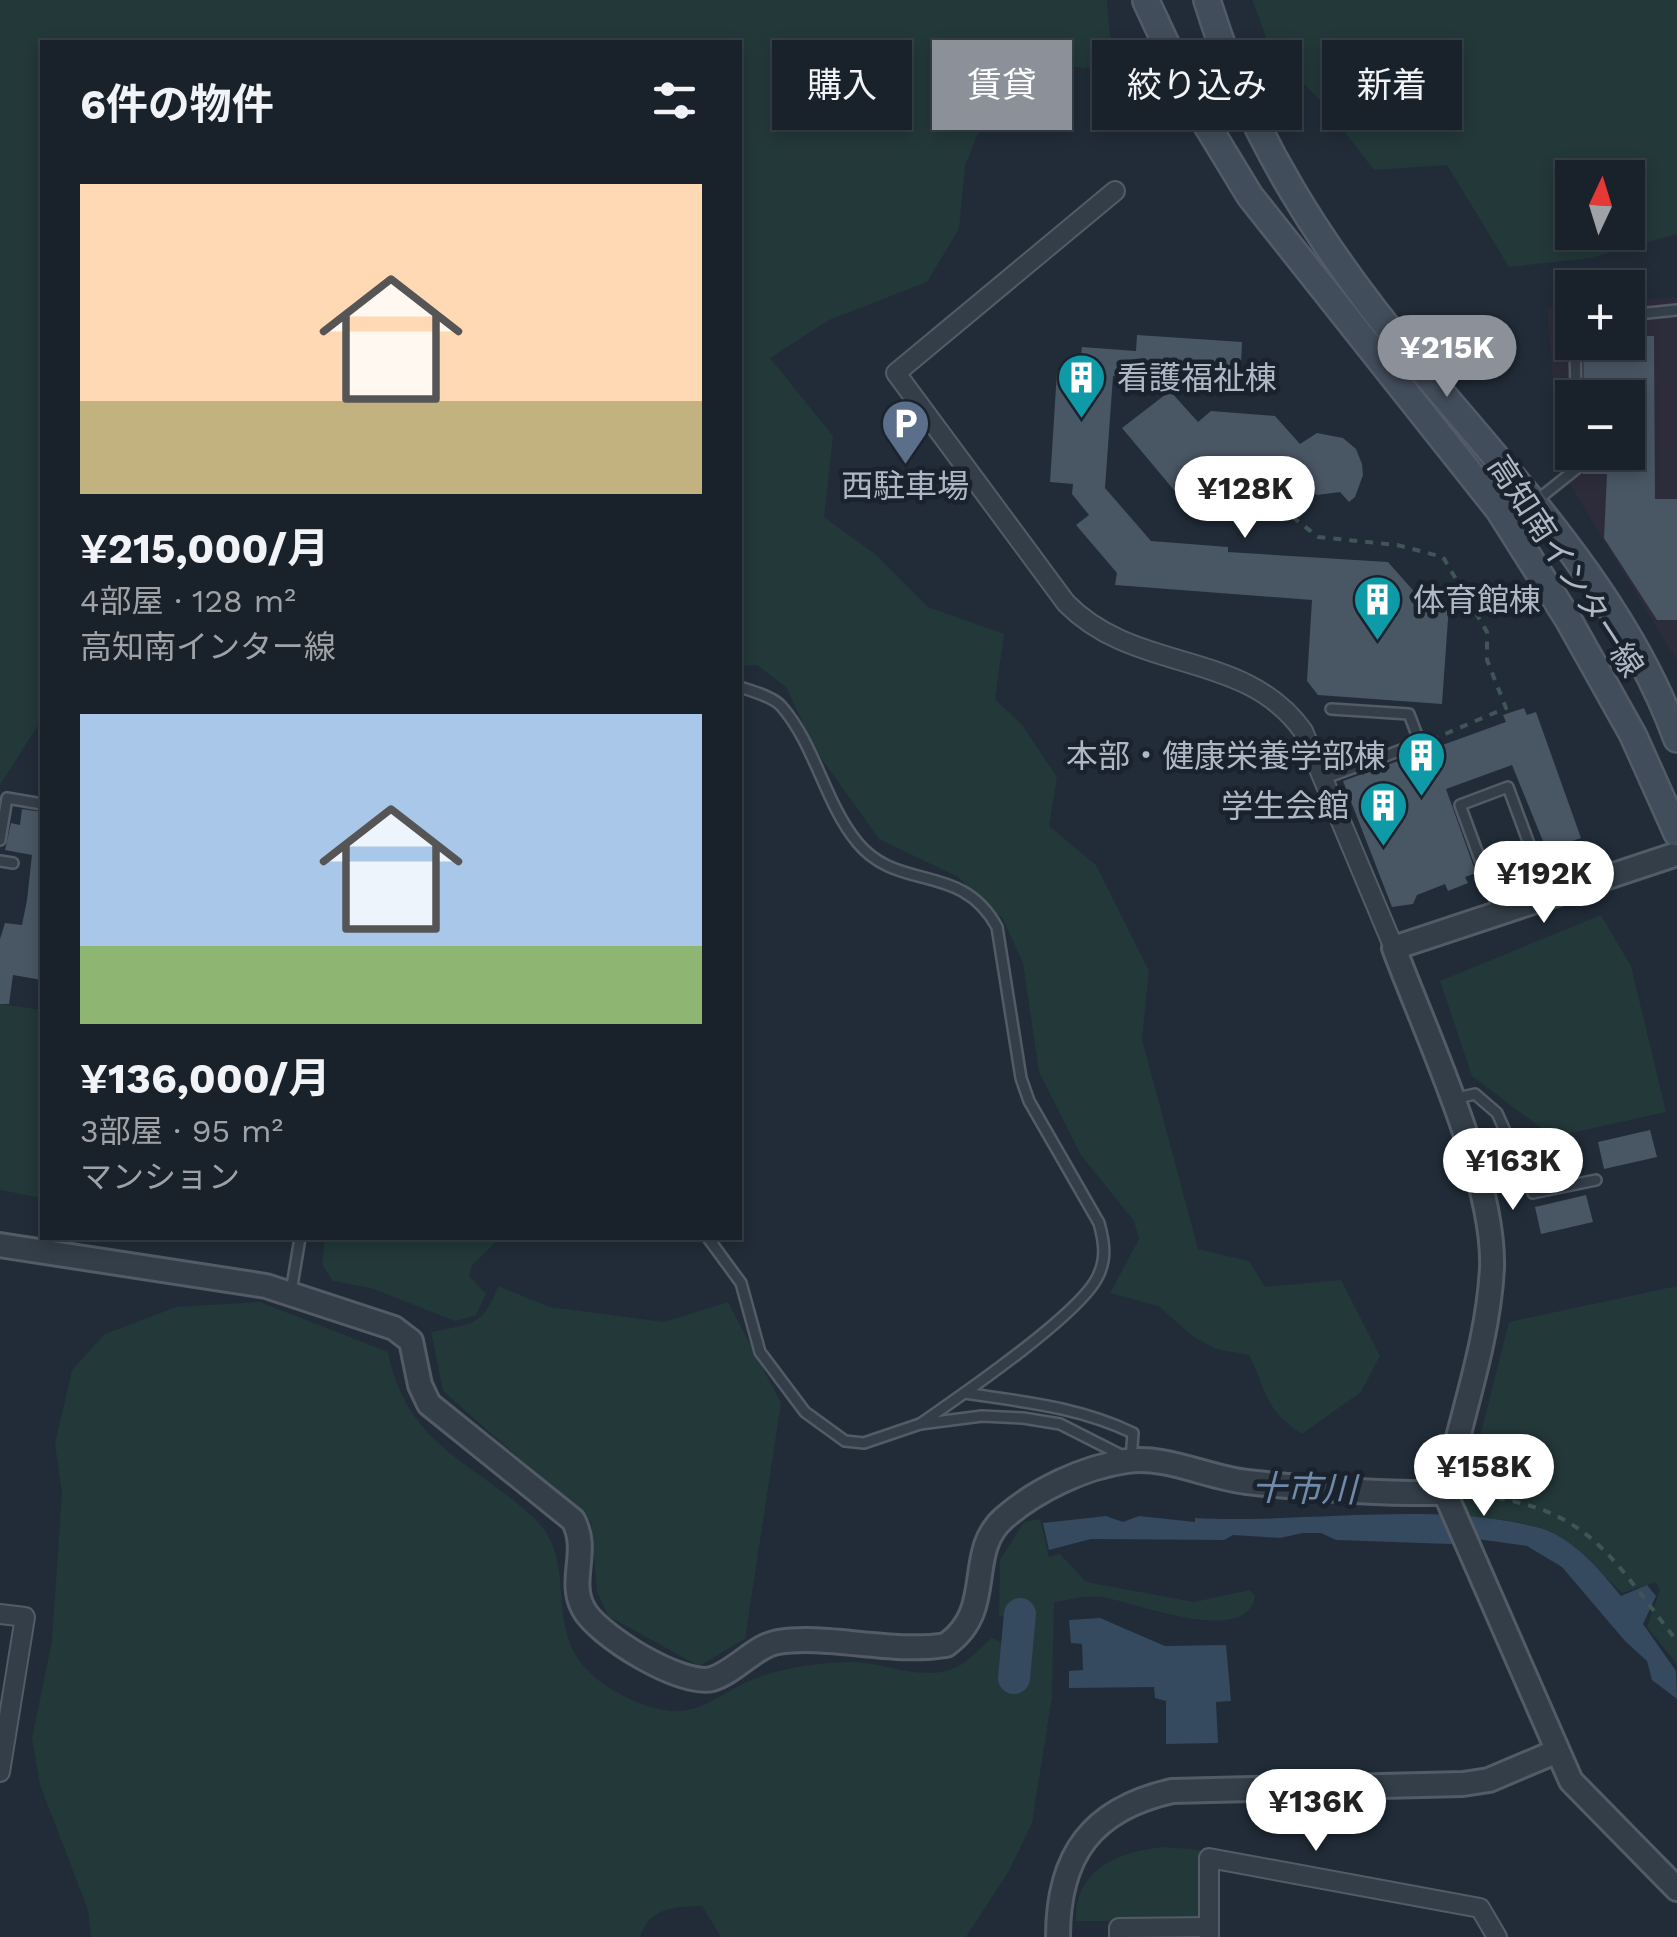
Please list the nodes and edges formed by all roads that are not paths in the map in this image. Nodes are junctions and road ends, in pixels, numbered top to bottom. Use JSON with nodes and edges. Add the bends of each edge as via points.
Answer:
{"nodes":[{"id":1,"x":1207,"y":0,"type":"edge"},
{"id":2,"x":1146,"y":1,"type":"edge"},
{"id":3,"x":1115,"y":191,"type":"dead end"},
{"id":4,"x":1677,"y":310,"type":"edge"},
{"id":5,"x":1645,"y":313,"type":"edge"},
{"id":6,"x":1575,"y":470,"type":"edge"},
{"id":7,"x":1534,"y":502,"type":"junction"},
{"id":8,"x":742,"y":688,"type":"edge"},
{"id":9,"x":1330,"y":709,"type":"dead end"},
{"id":10,"x":1677,"y":740,"type":"edge"},
{"id":11,"x":1323,"y":779,"type":"junction"},
{"id":12,"x":40,"y":804,"type":"edge"},
{"id":13,"x":1677,"y":833,"type":"edge"},
{"id":14,"x":0,"y":840,"type":"edge"},
{"id":15,"x":1677,"y":854,"type":"edge"},
{"id":16,"x":0,"y":860,"type":"edge"},
{"id":17,"x":14,"y":863,"type":"dead end"},
{"id":18,"x":1549,"y":896,"type":"junction"},
{"id":19,"x":1500,"y":914,"type":"junction"},
{"id":20,"x":1394,"y":948,"type":"junction"},
{"id":21,"x":1450,"y":1100,"type":"junction"},
{"id":22,"x":1596,"y":1180,"type":"dead end"},
{"id":23,"x":300,"y":1240,"type":"edge"},
{"id":24,"x":710,"y":1240,"type":"edge"},
{"id":25,"x":0,"y":1245,"type":"edge"},
{"id":26,"x":291,"y":1292,"type":"junction"},
{"id":27,"x":965,"y":1394,"type":"junction"},
{"id":28,"x":920,"y":1424,"type":"junction"},
{"id":29,"x":1131,"y":1460,"type":"junction"},
{"id":30,"x":1448,"y":1500,"type":"junction"},
{"id":31,"x":0,"y":1614,"type":"edge"},
{"id":32,"x":1555,"y":1752,"type":"junction"},
{"id":33,"x":0,"y":1772,"type":"edge"},
{"id":34,"x":1677,"y":1889,"type":"edge"},
{"id":35,"x":1480,"y":1908,"type":"junction"},
{"id":36,"x":1209,"y":1932,"type":"edge"},
{"id":37,"x":1058,"y":1937,"type":"edge"},
{"id":38,"x":1119,"y":1937,"type":"edge"},
{"id":39,"x":1480,"y":1937,"type":"edge"},
{"id":40,"x":1497,"y":1937,"type":"edge"}],
"edges":[{"from":1,"to":7,"type":"main road","name":"高知南インター線","via":[[1243,101],[1285,180],[1350,279]]},
{"from":2,"to":13,"type":"main road","name":"高知南インター線","via":[[1194,104],[1250,196],[1498,510],[1558,603],[1633,735]]},
{"from":3,"to":11,"type":"street","via":[[896,373],[1086,624],[1118,642],[1254,684],[1284,704]]},
{"from":4,"to":5,"type":"lane"},
{"from":6,"to":7,"type":"lane"},
{"from":7,"to":10,"type":"main road","name":"高知南インター線","via":[[1638,657]]},
{"from":8,"to":27,"type":"lane","via":[[780,704],[868,852],[969,892],[988,909],[997,927],[1029,1102],[1098,1223],[1105,1257],[1084,1297]]},
{"from":9,"to":11,"type":"lane","via":[[1409,714],[1420,743]]},
{"from":11,"to":20,"type":"street"},
{"from":12,"to":14,"type":"lane","via":[[7,798]]},
{"from":15,"to":18,"type":"street"},
{"from":16,"to":17,"type":"lane"},
{"from":18,"to":19,"type":"street"},
{"from":18,"to":19,"type":"lane","via":[[1508,787],[1460,804]]},
{"from":19,"to":20,"type":"street"},
{"from":20,"to":21,"type":"street"},
{"from":21,"to":22,"type":"lane","via":[[1475,1094],[1497,1113],[1533,1194]]},
{"from":21,"to":30,"type":"street","via":[[1486,1208],[1492,1266]]},
{"from":23,"to":26,"type":"lane"},
{"from":24,"to":28,"type":"lane","via":[[742,1282],[760,1352],[806,1412],[845,1440],[864,1442]]},
{"from":25,"to":26,"type":"street"},
{"from":26,"to":29,"type":"street","via":[[411,1340],[429,1404],[574,1520],[583,1546],[577,1591],[590,1619],[686,1679],[711,1679],[776,1642],[946,1645],[978,1606],[987,1544],[998,1522],[1043,1490]]},
{"from":27,"to":28,"type":"lane"},
{"from":27,"to":29,"type":"lane","via":[[1107,1420],[1133,1433]]},
{"from":28,"to":29,"type":"lane","via":[[982,1416],[1060,1424]]},
{"from":29,"to":30,"type":"street","via":[[1245,1482]]},
{"from":30,"to":32,"type":"street"},
{"from":31,"to":33,"type":"street","via":[[25,1617]]},
{"from":32,"to":34,"type":"street","via":[[1570,1782]]},
{"from":32,"to":37,"type":"street","via":[[1464,1784],[1172,1791],[1142,1798],[1117,1810],[1080,1845],[1060,1892]]},
{"from":35,"to":36,"type":"street","via":[[1208,1858]]},
{"from":35,"to":39,"type":"street"},
{"from":35,"to":40,"type":"street"},
{"from":36,"to":38,"type":"street","via":[[1119,1928]]}]}
